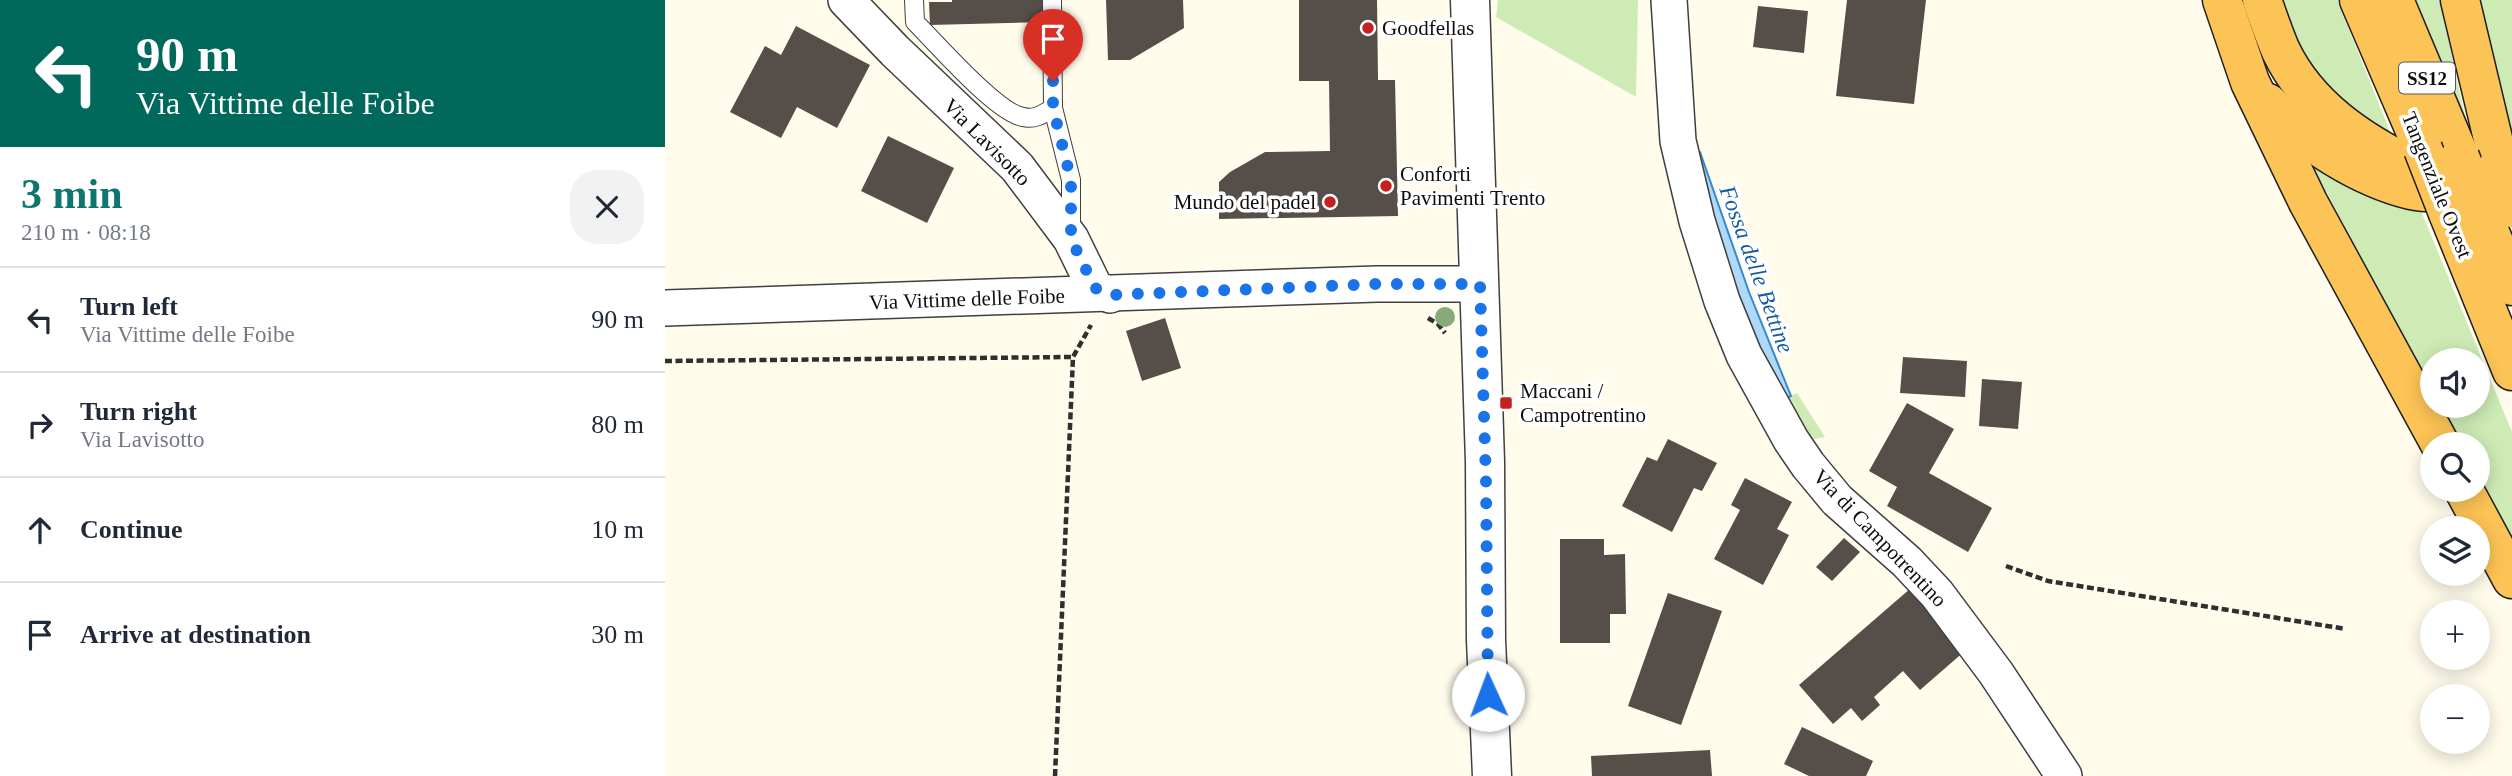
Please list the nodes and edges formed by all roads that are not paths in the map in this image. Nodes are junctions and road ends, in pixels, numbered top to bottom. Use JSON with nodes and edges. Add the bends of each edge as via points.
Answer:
{"nodes":[{"id":1,"x":846,"y":0,"type":"edge"},
{"id":2,"x":914,"y":0,"type":"edge"},
{"id":3,"x":1052,"y":0,"type":"edge"},
{"id":4,"x":1669,"y":0,"type":"edge"},
{"id":5,"x":2222,"y":0,"type":"edge"},
{"id":6,"x":2262,"y":0,"type":"edge"},
{"id":7,"x":2359,"y":0,"type":"edge"},
{"id":8,"x":2394,"y":0,"type":"edge"},
{"id":9,"x":2460,"y":0,"type":"edge"},
{"id":10,"x":1470,"y":4,"type":"edge"},
{"id":11,"x":2250,"y":82,"type":"junction"},
{"id":12,"x":1053,"y":108,"type":"junction"},
{"id":13,"x":2505,"y":176,"type":"edge"},
{"id":14,"x":2473,"y":196,"type":"edge"},
{"id":15,"x":1071,"y":239,"type":"junction"},
{"id":16,"x":1480,"y":284,"type":"junction"},
{"id":17,"x":2512,"y":286,"type":"edge"},
{"id":18,"x":1110,"y":295,"type":"junction"},
{"id":19,"x":665,"y":308,"type":"edge"},
{"id":20,"x":2512,"y":371,"type":"edge"},
{"id":21,"x":2433,"y":432,"type":"edge"},
{"id":22,"x":2470,"y":502,"type":"edge"},
{"id":23,"x":2512,"y":579,"type":"edge"},
{"id":24,"x":1492,"y":776,"type":"edge"},
{"id":25,"x":2064,"y":776,"type":"edge"}],
"edges":[{"from":1,"to":15,"type":"street","name":"Via Lavisotto","via":[[1017,167]]},
{"from":2,"to":12,"type":"lane","via":[[915,23],[1013,114],[1039,117]]},
{"from":3,"to":12,"type":"lane"},
{"from":4,"to":25,"type":"street","name":"Via di Campotrentino","via":[[1678,141],[1697,220],[1744,355],[1808,465],[1837,500],[1937,594]]},
{"from":5,"to":11,"type":"highway"},
{"from":6,"to":14,"type":"highway","via":[[2282,52],[2305,89],[2333,118],[2372,146]]},
{"from":7,"to":14,"type":"highway","name":"Tangenziale Ovest","number":"SS12","bridge":true,"via":[[2423,149]]},
{"from":8,"to":14,"type":"highway","name":"Tangenziale Ovest","number":"SS12"},
{"from":9,"to":13,"type":"highway"},
{"from":10,"to":16,"type":"street"},
{"from":11,"to":14,"type":"highway","via":[[2282,118],[2319,147],[2367,174],[2413,191]]},
{"from":11,"to":21,"type":"highway","via":[[2308,202]]},
{"from":12,"to":15,"type":"lane","via":[[1071,180]]},
{"from":13,"to":14,"type":"highway","bridge":true},
{"from":14,"to":17,"type":"highway","name":"Tangenziale Ovest","number":"SS12"},
{"from":14,"to":20,"type":"highway","name":"Tangenziale Ovest","number":"SS12"},
{"from":15,"to":18,"type":"street","name":"Via Lavisotto","via":[[1095,288]]},
{"from":16,"to":18,"type":"street","name":"Via Vittime delle Foibe"},
{"from":16,"to":24,"type":"street"},
{"from":18,"to":19,"type":"street","name":"Via Vittime delle Foibe"},
{"from":22,"to":23,"type":"highway"}]}
